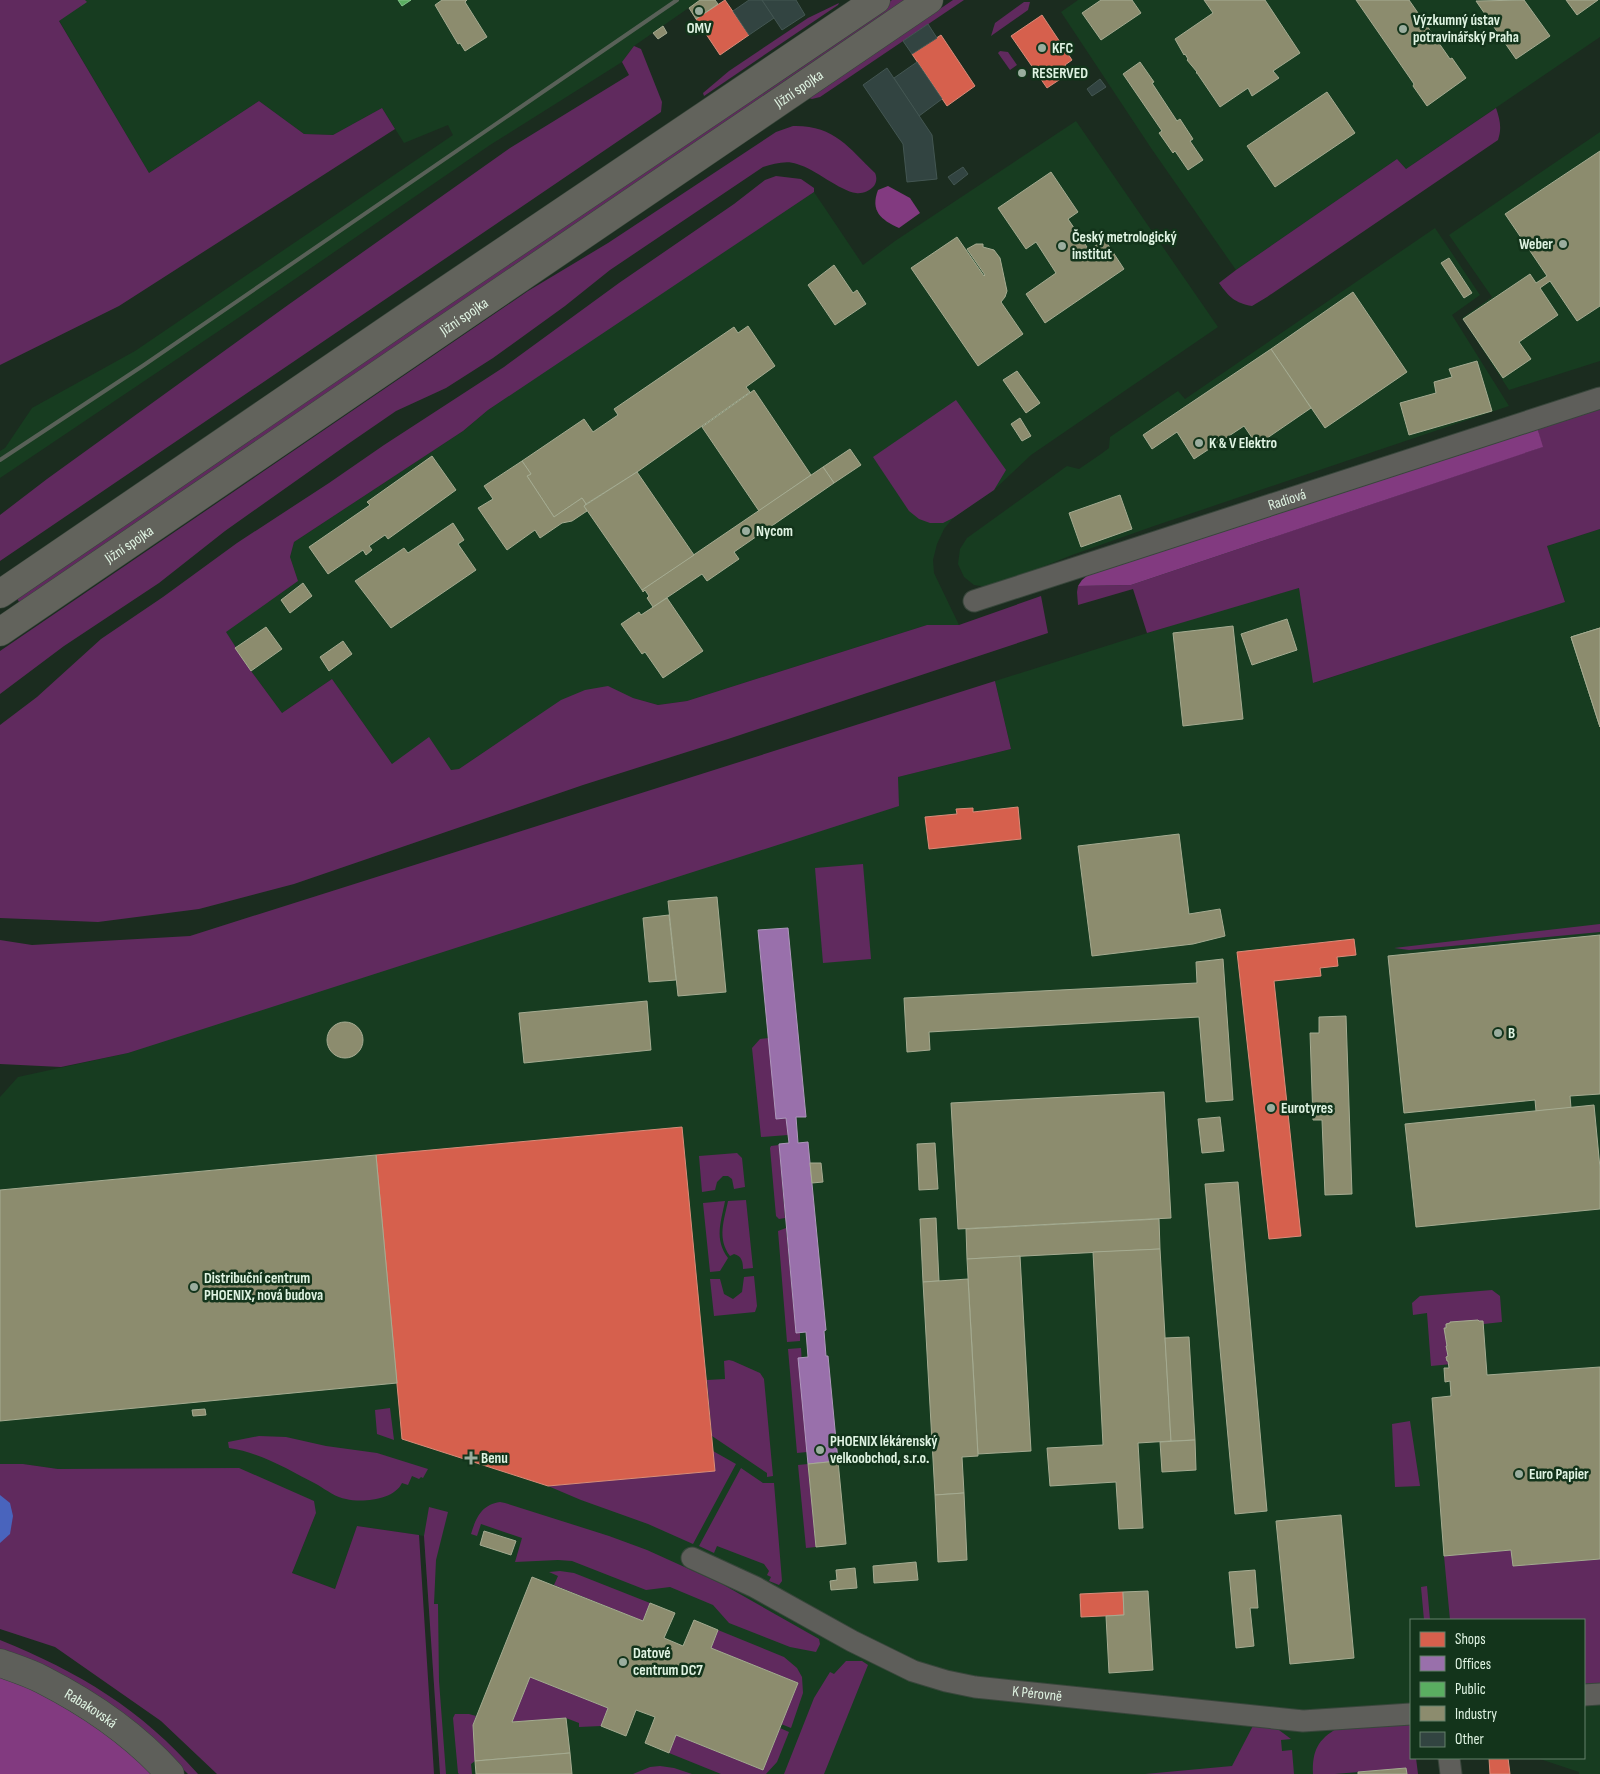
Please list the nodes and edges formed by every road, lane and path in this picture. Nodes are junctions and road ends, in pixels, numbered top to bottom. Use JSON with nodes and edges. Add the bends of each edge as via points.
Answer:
{"nodes":[{"id":1,"x":876,"y":0,"type":"edge"},
{"id":2,"x":929,"y":0,"type":"edge"},
{"id":3,"x":1600,"y":398,"type":"edge"},
{"id":4,"x":0,"y":594,"type":"edge"},
{"id":5,"x":974,"y":600,"type":"dead end"},
{"id":6,"x":0,"y":632,"type":"edge"},
{"id":7,"x":692,"y":1558,"type":"dead end"},
{"id":8,"x":0,"y":1663,"type":"edge"},
{"id":9,"x":1600,"y":1694,"type":"edge"},
{"id":10,"x":1585,"y":1695,"type":"edge"},
{"id":11,"x":1410,"y":1714,"type":"edge"},
{"id":12,"x":1449,"y":1759,"type":"edge"},
{"id":13,"x":170,"y":1774,"type":"edge"},
{"id":14,"x":1451,"y":1774,"type":"edge"}],
"edges":[{"from":1,"to":4,"type":"highway","name":"Jižní spojka"},
{"from":2,"to":6,"type":"highway","name":"Jižní spojka"},
{"from":3,"to":5,"type":"street","name":"Radiová"},
{"from":7,"to":11,"type":"street","name":"K Pérovně","via":[[755,1587],[904,1667],[946,1681],[976,1687],[1303,1721]]},
{"from":8,"to":13,"type":"main road","name":"Rabakovská","via":[[42,1679],[95,1710],[130,1736]]},
{"from":9,"to":10,"type":"street"},
{"from":12,"to":14,"type":"street"}]}
